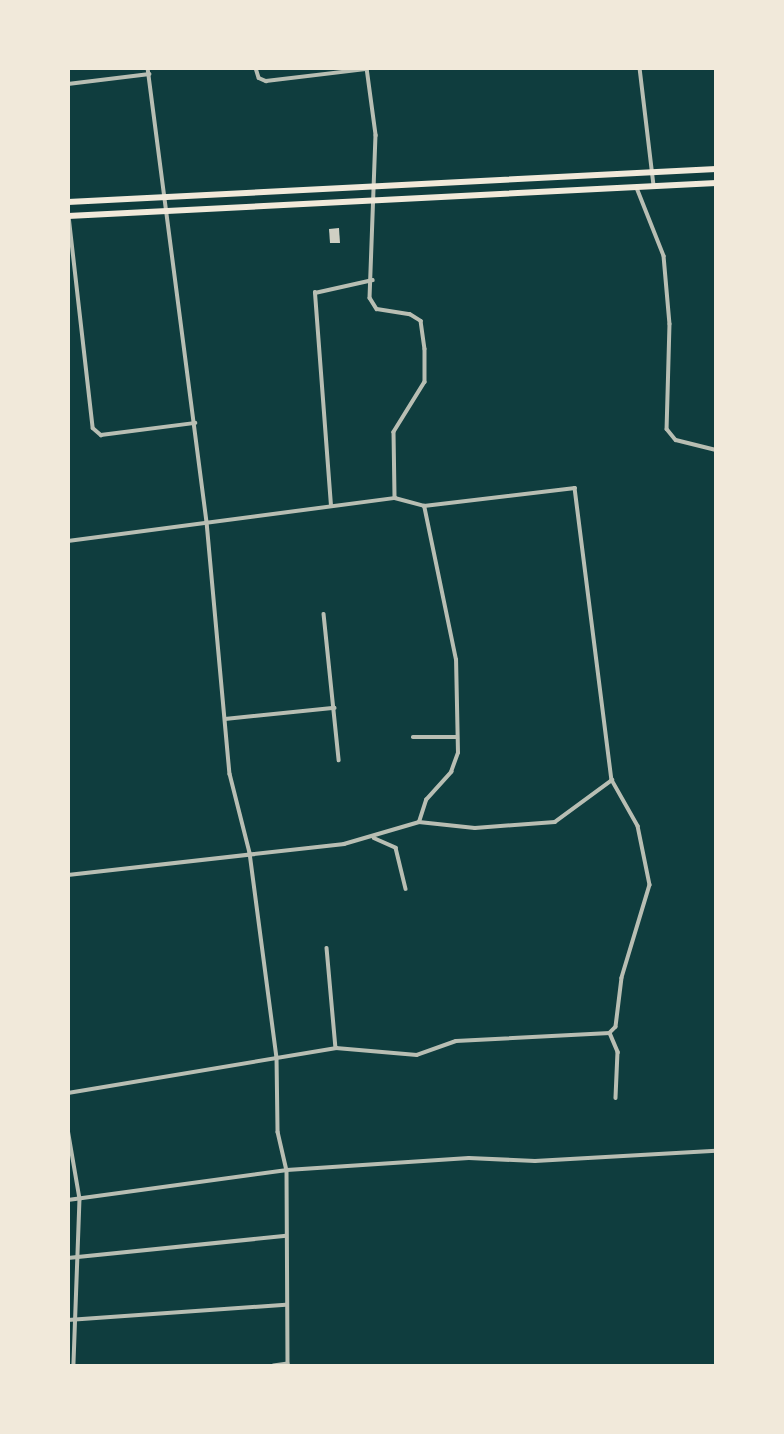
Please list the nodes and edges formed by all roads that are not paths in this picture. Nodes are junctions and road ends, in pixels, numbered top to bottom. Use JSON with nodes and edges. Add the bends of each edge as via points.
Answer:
{"nodes":[{"id":1,"x":256,"y":68,"type":"edge"},
{"id":2,"x":640,"y":68,"type":"edge"},
{"id":3,"x":367,"y":69,"type":"edge"},
{"id":4,"x":148,"y":71,"type":"edge"},
{"id":5,"x":68,"y":84,"type":"edge"},
{"id":6,"x":716,"y":169,"type":"edge"},
{"id":7,"x":653,"y":172,"type":"junction"},
{"id":8,"x":564,"y":177,"type":"junction"},
{"id":9,"x":716,"y":183,"type":"edge"},
{"id":10,"x":376,"y":186,"type":"junction"},
{"id":11,"x":654,"y":186,"type":"junction"},
{"id":12,"x":636,"y":187,"type":"junction"},
{"id":13,"x":564,"y":190,"type":"junction"},
{"id":14,"x":166,"y":197,"type":"junction"},
{"id":15,"x":376,"y":200,"type":"junction"},
{"id":16,"x":68,"y":202,"type":"edge"},
{"id":17,"x":168,"y":211,"type":"junction"},
{"id":18,"x":69,"y":216,"type":"edge"},
{"id":19,"x":373,"y":280,"type":"junction"},
{"id":20,"x":195,"y":423,"type":"junction"},
{"id":21,"x":716,"y":450,"type":"edge"},
{"id":22,"x":395,"y":498,"type":"junction"},
{"id":23,"x":331,"y":506,"type":"junction"},
{"id":24,"x":424,"y":506,"type":"junction"},
{"id":25,"x":207,"y":522,"type":"junction"},
{"id":26,"x":68,"y":541,"type":"edge"},
{"id":27,"x":324,"y":614,"type":"dead end"},
{"id":28,"x":334,"y":708,"type":"junction"},
{"id":29,"x":225,"y":719,"type":"junction"},
{"id":30,"x":413,"y":737,"type":"dead end"},
{"id":31,"x":457,"y":737,"type":"junction"},
{"id":32,"x":340,"y":760,"type":"dead end"},
{"id":33,"x":612,"y":780,"type":"junction"},
{"id":34,"x":419,"y":822,"type":"junction"},
{"id":35,"x":372,"y":838,"type":"junction"},
{"id":36,"x":250,"y":853,"type":"junction"},
{"id":37,"x":68,"y":874,"type":"edge"},
{"id":38,"x":406,"y":889,"type":"dead end"},
{"id":39,"x":327,"y":948,"type":"dead end"},
{"id":40,"x":610,"y":1033,"type":"junction"},
{"id":41,"x":337,"y":1048,"type":"junction"},
{"id":42,"x":277,"y":1057,"type":"junction"},
{"id":43,"x":68,"y":1093,"type":"edge"},
{"id":44,"x":617,"y":1098,"type":"dead end"},
{"id":45,"x":68,"y":1129,"type":"edge"},
{"id":46,"x":716,"y":1151,"type":"edge"},
{"id":47,"x":287,"y":1170,"type":"junction"},
{"id":48,"x":80,"y":1199,"type":"junction"},
{"id":49,"x":68,"y":1200,"type":"edge"},
{"id":50,"x":286,"y":1236,"type":"junction"},
{"id":51,"x":68,"y":1258,"type":"edge"},
{"id":52,"x":75,"y":1258,"type":"junction"},
{"id":53,"x":285,"y":1305,"type":"junction"},
{"id":54,"x":74,"y":1319,"type":"junction"},
{"id":55,"x":68,"y":1320,"type":"edge"},
{"id":56,"x":288,"y":1364,"type":"edge"},
{"id":57,"x":74,"y":1366,"type":"edge"},
{"id":58,"x":274,"y":1366,"type":"edge"}],
"edges":[{"from":1,"to":3,"type":"street","via":[[266,81]]},
{"from":2,"to":7,"type":"street"},
{"from":3,"to":10,"type":"street","via":[[376,135]]},
{"from":4,"to":5,"type":"street"},
{"from":4,"to":14,"type":"street"},
{"from":6,"to":7,"type":"main road"},
{"from":7,"to":8,"type":"main road"},
{"from":7,"to":11,"type":"street"},
{"from":8,"to":10,"type":"main road"},
{"from":8,"to":13,"type":"main road"},
{"from":9,"to":11,"type":"main road"},
{"from":10,"to":14,"type":"main road"},
{"from":10,"to":15,"type":"street"},
{"from":11,"to":12,"type":"main road"},
{"from":12,"to":13,"type":"main road"},
{"from":12,"to":21,"type":"street","via":[[664,256],[670,324],[667,429],[676,440]]},
{"from":13,"to":15,"type":"main road"},
{"from":14,"to":16,"type":"main road"},
{"from":14,"to":17,"type":"street"},
{"from":15,"to":17,"type":"main road"},
{"from":15,"to":19,"type":"street"},
{"from":17,"to":18,"type":"main road"},
{"from":17,"to":20,"type":"street"},
{"from":18,"to":20,"type":"street","via":[[93,428],[101,435]]},
{"from":19,"to":22,"type":"street","via":[[370,298],[377,309],[410,314],[421,321],[425,349],[425,382],[394,432]]},
{"from":19,"to":23,"type":"street","via":[[315,293]]},
{"from":20,"to":25,"type":"street"},
{"from":22,"to":23,"type":"street"},
{"from":22,"to":24,"type":"street"},
{"from":23,"to":25,"type":"street"},
{"from":24,"to":31,"type":"street","via":[[456,660]]},
{"from":24,"to":33,"type":"street","via":[[575,488]]},
{"from":25,"to":26,"type":"street"},
{"from":25,"to":29,"type":"street"},
{"from":27,"to":28,"type":"street"},
{"from":28,"to":29,"type":"street"},
{"from":28,"to":32,"type":"street"},
{"from":29,"to":36,"type":"street","via":[[230,774]]},
{"from":30,"to":31,"type":"street"},
{"from":31,"to":34,"type":"street","via":[[458,753],[451,772],[433,789]]},
{"from":33,"to":34,"type":"street","via":[[555,822],[475,828]]},
{"from":33,"to":40,"type":"street","via":[[638,826],[650,885],[622,978],[616,1027]]},
{"from":34,"to":35,"type":"street"},
{"from":35,"to":36,"type":"street"},
{"from":35,"to":38,"type":"street","via":[[396,848]]},
{"from":36,"to":37,"type":"street"},
{"from":36,"to":42,"type":"street"},
{"from":39,"to":41,"type":"street"},
{"from":40,"to":41,"type":"street","via":[[456,1041],[417,1055]]},
{"from":40,"to":44,"type":"street","via":[[618,1052]]},
{"from":41,"to":42,"type":"street"},
{"from":42,"to":43,"type":"street"},
{"from":42,"to":47,"type":"street","via":[[278,1132]]},
{"from":45,"to":48,"type":"street"},
{"from":46,"to":47,"type":"street","via":[[535,1161],[469,1158]]},
{"from":47,"to":48,"type":"street"},
{"from":47,"to":50,"type":"street"},
{"from":48,"to":49,"type":"street"},
{"from":48,"to":52,"type":"street"},
{"from":50,"to":52,"type":"street"},
{"from":50,"to":53,"type":"street"},
{"from":51,"to":52,"type":"street"},
{"from":52,"to":54,"type":"street"},
{"from":53,"to":54,"type":"street"},
{"from":53,"to":56,"type":"street"},
{"from":54,"to":55,"type":"street"},
{"from":54,"to":57,"type":"street"},
{"from":56,"to":58,"type":"street"}]}
